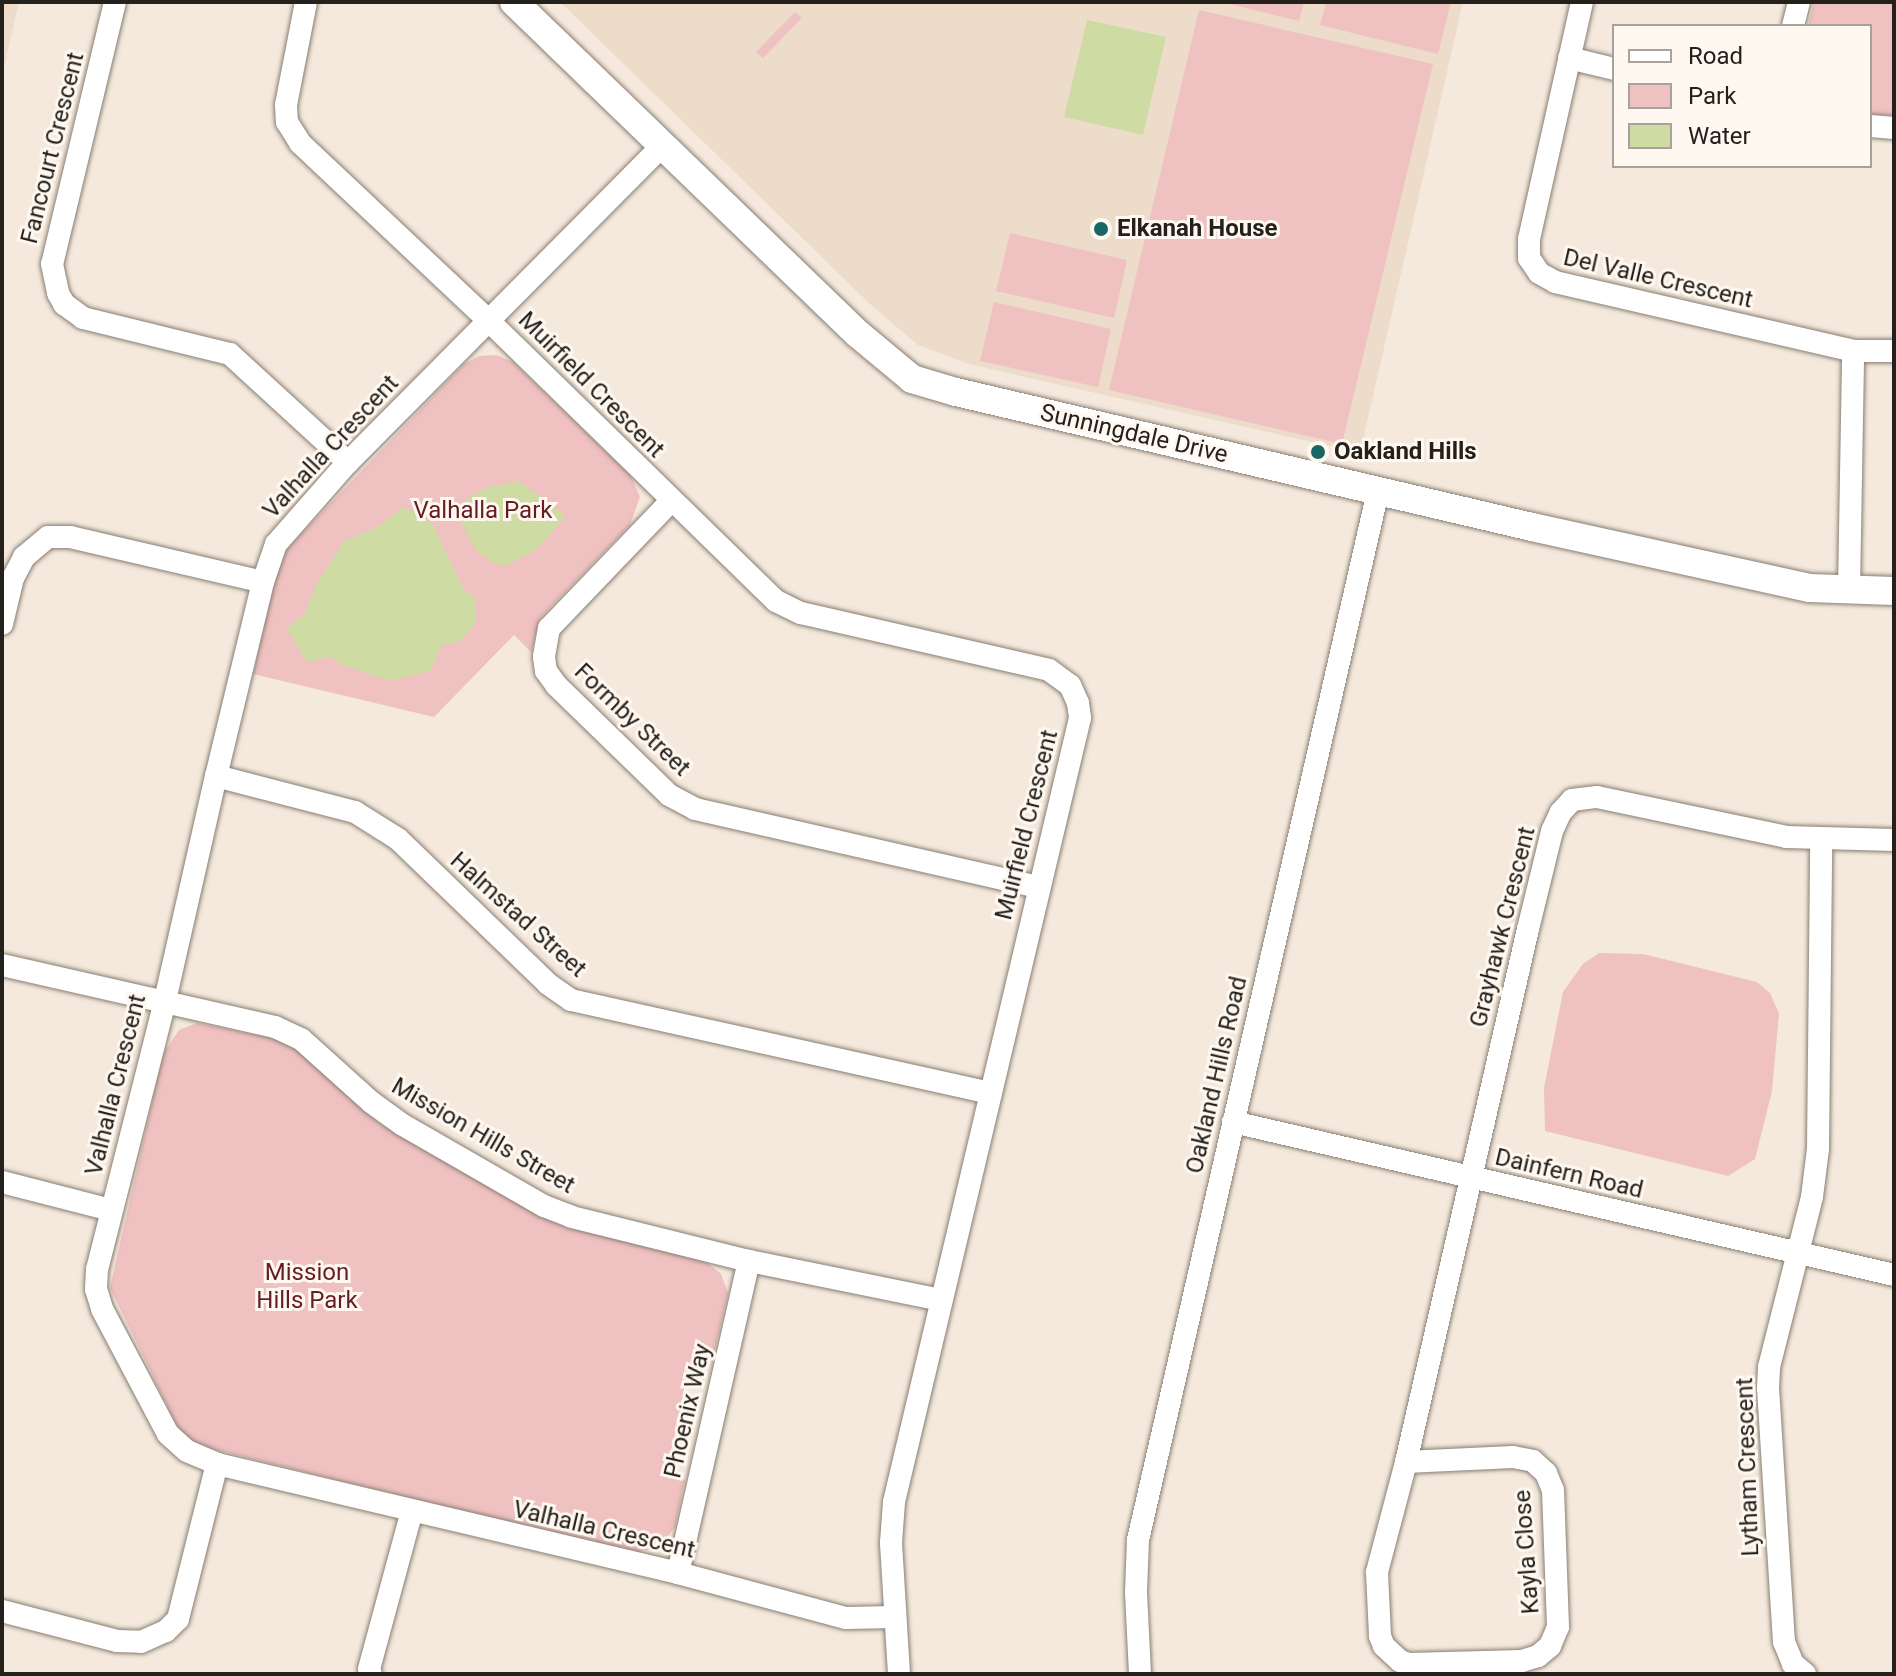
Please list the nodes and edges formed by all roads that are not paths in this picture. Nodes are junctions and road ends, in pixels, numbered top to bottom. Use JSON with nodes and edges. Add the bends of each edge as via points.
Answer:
{"nodes":[{"id":1,"x":115,"y":2,"type":"edge"},
{"id":2,"x":306,"y":2,"type":"edge"},
{"id":3,"x":514,"y":2,"type":"edge"},
{"id":4,"x":1582,"y":2,"type":"edge"},
{"id":5,"x":1799,"y":2,"type":"edge"},
{"id":6,"x":1794,"y":24,"type":"edge"},
{"id":7,"x":1569,"y":58,"type":"junction"},
{"id":8,"x":1612,"y":69,"type":"edge"},
{"id":9,"x":1872,"y":126,"type":"edge"},
{"id":10,"x":1894,"y":128,"type":"edge"},
{"id":11,"x":663,"y":145,"type":"junction"},
{"id":12,"x":489,"y":321,"type":"junction"},
{"id":13,"x":1853,"y":351,"type":"junction"},
{"id":14,"x":1894,"y":351,"type":"edge"},
{"id":15,"x":348,"y":462,"type":"junction"},
{"id":16,"x":1378,"y":491,"type":"junction"},
{"id":17,"x":671,"y":501,"type":"junction"},
{"id":18,"x":263,"y":582,"type":"junction"},
{"id":19,"x":1849,"y":590,"type":"junction"},
{"id":20,"x":1894,"y":591,"type":"edge"},
{"id":21,"x":2,"y":624,"type":"edge"},
{"id":22,"x":216,"y":776,"type":"junction"},
{"id":23,"x":1821,"y":839,"type":"junction"},
{"id":24,"x":1894,"y":840,"type":"edge"},
{"id":25,"x":1038,"y":887,"type":"junction"},
{"id":26,"x":2,"y":965,"type":"edge"},
{"id":27,"x":165,"y":1001,"type":"junction"},
{"id":28,"x":991,"y":1093,"type":"junction"},
{"id":29,"x":1233,"y":1122,"type":"junction"},
{"id":30,"x":1470,"y":1178,"type":"junction"},
{"id":31,"x":2,"y":1182,"type":"edge"},
{"id":32,"x":111,"y":1210,"type":"junction"},
{"id":33,"x":1796,"y":1253,"type":"junction"},
{"id":34,"x":749,"y":1261,"type":"junction"},
{"id":35,"x":1894,"y":1275,"type":"edge"},
{"id":36,"x":940,"y":1300,"type":"junction"},
{"id":37,"x":1406,"y":1462,"type":"junction"},
{"id":38,"x":217,"y":1464,"type":"junction"},
{"id":39,"x":412,"y":1511,"type":"junction"},
{"id":40,"x":678,"y":1573,"type":"junction"},
{"id":41,"x":2,"y":1611,"type":"edge"},
{"id":42,"x":894,"y":1617,"type":"junction"},
{"id":43,"x":371,"y":1674,"type":"edge"},
{"id":44,"x":899,"y":1674,"type":"edge"},
{"id":45,"x":1140,"y":1674,"type":"edge"},
{"id":46,"x":1805,"y":1674,"type":"edge"}],
"edges":[{"from":1,"to":15,"type":"street","name":"Fancourt Crescent","via":[[52,264],[58,293],[83,318],[230,354]]},
{"from":2,"to":12,"type":"street","via":[[287,122],[300,143]]},
{"from":3,"to":11,"type":"street","name":"Sunningdale Drive"},
{"from":4,"to":7,"type":"street","name":"Del Valle Crescent"},
{"from":5,"to":6,"type":"street"},
{"from":7,"to":8,"type":"street"},
{"from":7,"to":13,"type":"street","name":"Del Valle Crescent","via":[[1529,239],[1529,258],[1539,273],[1555,282]]},
{"from":9,"to":10,"type":"street"},
{"from":11,"to":12,"type":"street","name":"Valhalla Crescent"},
{"from":11,"to":16,"type":"street","name":"Sunningdale Drive","via":[[858,334],[912,379]]},
{"from":12,"to":15,"type":"street","name":"Valhalla Crescent"},
{"from":12,"to":17,"type":"street","name":"Muirfield Crescent"},
{"from":13,"to":14,"type":"street","name":"Del Valle Crescent"},
{"from":13,"to":19,"type":"street"},
{"from":15,"to":18,"type":"street","name":"Valhalla Crescent","via":[[276,544]]},
{"from":16,"to":19,"type":"street","name":"Sunningdale Drive","via":[[1809,588]]},
{"from":16,"to":29,"type":"street","name":"Oakland Hills Road"},
{"from":17,"to":25,"type":"street","name":"Muirfield Crescent","via":[[776,601],[801,613],[1062,676],[1080,718]]},
{"from":17,"to":25,"type":"street","name":"Formby Street","via":[[549,628],[544,657],[556,685],[669,795],[695,809]]},
{"from":18,"to":21,"type":"street","via":[[70,537],[48,537],[24,557]]},
{"from":18,"to":22,"type":"street","name":"Valhalla Crescent"},
{"from":19,"to":20,"type":"street","name":"Sunningdale Drive"},
{"from":22,"to":27,"type":"street","name":"Valhalla Crescent"},
{"from":22,"to":28,"type":"street","name":"Halmstad Street","via":[[355,812],[398,839],[571,1000]]},
{"from":23,"to":24,"type":"street","name":"Grayhawk Crescent"},
{"from":23,"to":30,"type":"street","name":"Grayhawk Crescent","via":[[1786,837],[1597,797],[1567,805],[1552,831]]},
{"from":23,"to":33,"type":"street","via":[[1818,1149],[1812,1197]]},
{"from":25,"to":28,"type":"street","name":"Muirfield Crescent"},
{"from":26,"to":27,"type":"street","name":"Mission Hills Street"},
{"from":27,"to":32,"type":"street","name":"Valhalla Crescent"},
{"from":27,"to":34,"type":"street","name":"Mission Hills Street","via":[[275,1027],[301,1039],[403,1125],[544,1206]]},
{"from":28,"to":36,"type":"street","name":"Muirfield Crescent"},
{"from":29,"to":30,"type":"street","name":"Dainfern Road"},
{"from":29,"to":45,"type":"street","name":"Oakland Hills Road","via":[[1138,1540]]},
{"from":30,"to":33,"type":"street","name":"Dainfern Road"},
{"from":30,"to":37,"type":"street","name":"Kayla Close"},
{"from":31,"to":32,"type":"street"},
{"from":32,"to":38,"type":"street","name":"Valhalla Crescent","via":[[97,1269],[102,1309],[168,1434],[187,1451]]},
{"from":33,"to":35,"type":"street","name":"Dainfern Road"},
{"from":33,"to":46,"type":"street","name":"Lytham Crescent","via":[[1768,1388],[1784,1642],[1793,1664]]},
{"from":34,"to":36,"type":"street","name":"Mission Hills Street"},
{"from":34,"to":40,"type":"street","name":"Phoenix Way"},
{"from":36,"to":42,"type":"street","name":"Muirfield Crescent","via":[[894,1502]]},
{"from":37,"to":37,"type":"street","name":"Kayla Close","via":[[1513,1457],[1533,1461],[1546,1473],[1553,1490],[1558,1627],[1550,1646],[1538,1656],[1522,1661],[1409,1664],[1384,1646],[1377,1572]]},
{"from":38,"to":39,"type":"street","name":"Valhalla Crescent"},
{"from":38,"to":41,"type":"street","via":[[178,1619],[166,1631],[141,1642],[117,1641]]},
{"from":39,"to":40,"type":"street","name":"Valhalla Crescent"},
{"from":39,"to":43,"type":"street"},
{"from":40,"to":42,"type":"street","name":"Valhalla Crescent","via":[[846,1618]]},
{"from":42,"to":44,"type":"street","name":"Muirfield Crescent"}]}
